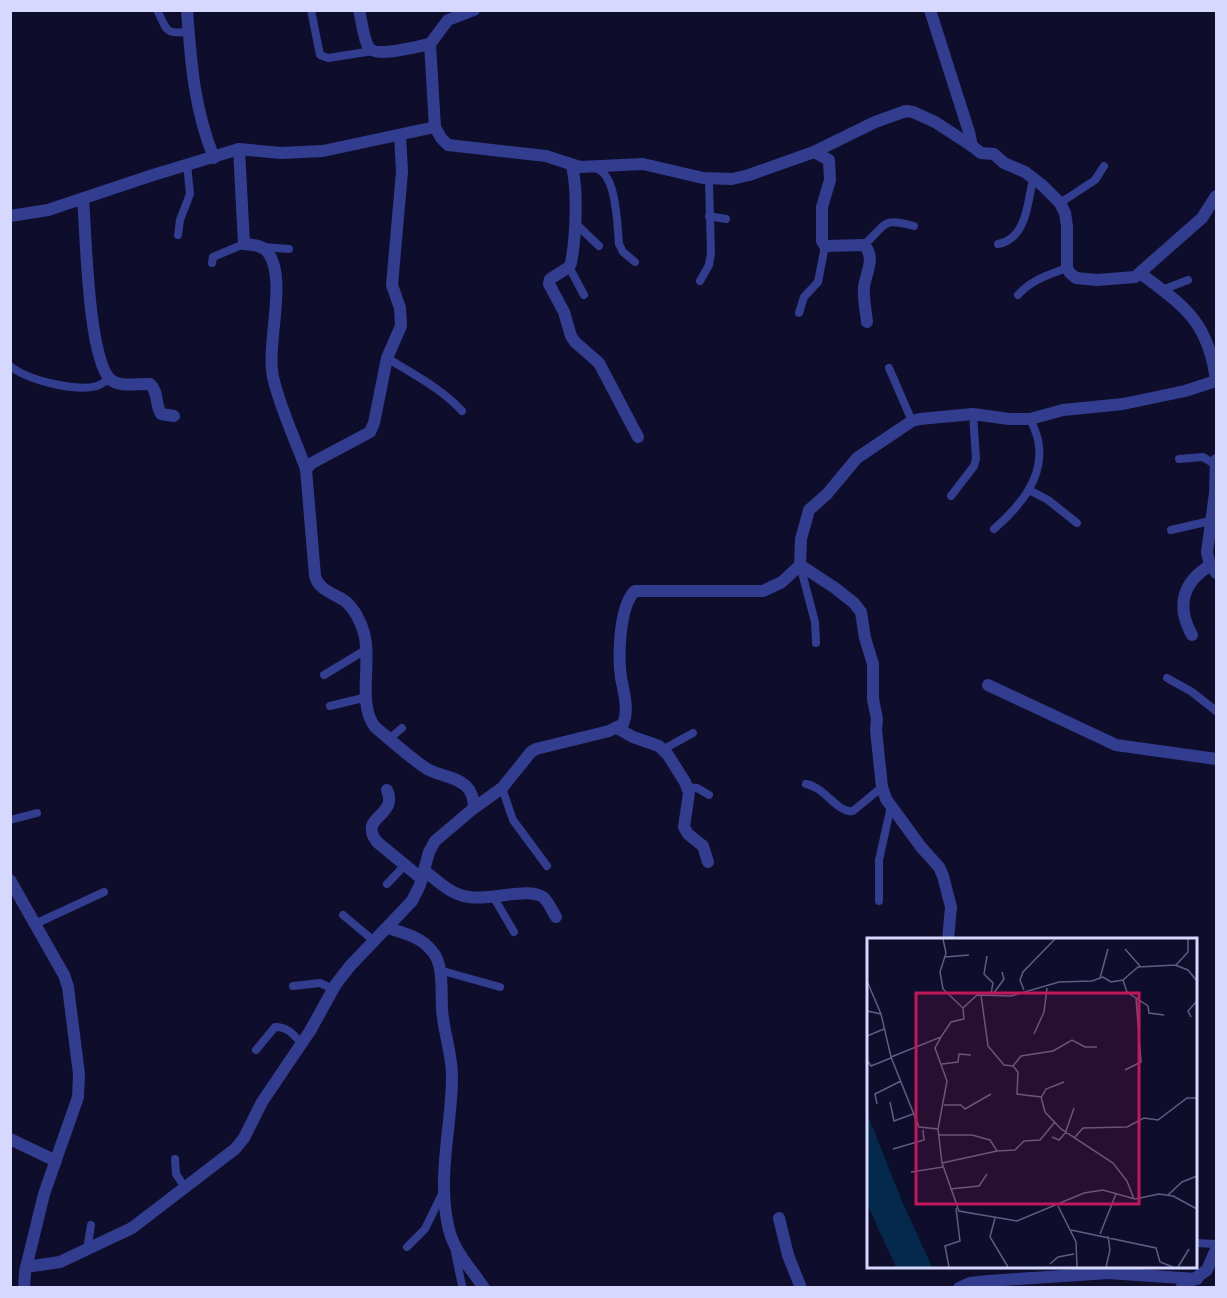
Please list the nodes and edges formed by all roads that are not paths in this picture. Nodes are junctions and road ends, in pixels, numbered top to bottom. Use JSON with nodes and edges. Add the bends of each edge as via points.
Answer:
{"nodes":[{"id":1,"x":157,"y":10,"type":"edge"},
{"id":2,"x":187,"y":10,"type":"edge"},
{"id":3,"x":311,"y":10,"type":"edge"},
{"id":4,"x":359,"y":10,"type":"edge"},
{"id":5,"x":474,"y":10,"type":"edge"},
{"id":6,"x":930,"y":10,"type":"edge"},
{"id":7,"x":189,"y":32,"type":"junction"},
{"id":8,"x":430,"y":44,"type":"junction"},
{"id":9,"x":373,"y":51,"type":"junction"},
{"id":10,"x":435,"y":127,"type":"junction"},
{"id":11,"x":400,"y":135,"type":"junction"},
{"id":12,"x":972,"y":146,"type":"junction"},
{"id":13,"x":240,"y":150,"type":"junction"},
{"id":14,"x":814,"y":152,"type":"junction"},
{"id":15,"x":214,"y":158,"type":"junction"},
{"id":16,"x":187,"y":164,"type":"junction"},
{"id":17,"x":572,"y":166,"type":"junction"},
{"id":18,"x":1104,"y":166,"type":"dead end"},
{"id":19,"x":591,"y":167,"type":"junction"},
{"id":20,"x":704,"y":178,"type":"junction"},
{"id":21,"x":1033,"y":178,"type":"junction"},
{"id":22,"x":1216,"y":196,"type":"edge"},
{"id":23,"x":83,"y":199,"type":"junction"},
{"id":24,"x":1060,"y":203,"type":"junction"},
{"id":25,"x":10,"y":216,"type":"edge"},
{"id":26,"x":709,"y":216,"type":"junction"},
{"id":27,"x":726,"y":219,"type":"dead end"},
{"id":28,"x":574,"y":222,"type":"junction"},
{"id":29,"x":914,"y":226,"type":"dead end"},
{"id":30,"x":178,"y":235,"type":"dead end"},
{"id":31,"x":244,"y":244,"type":"junction"},
{"id":32,"x":998,"y":244,"type":"dead end"},
{"id":33,"x":864,"y":245,"type":"junction"},
{"id":34,"x":599,"y":246,"type":"dead end"},
{"id":35,"x":825,"y":246,"type":"junction"},
{"id":36,"x":262,"y":247,"type":"junction"},
{"id":37,"x":289,"y":249,"type":"dead end"},
{"id":38,"x":635,"y":262,"type":"dead end"},
{"id":39,"x":212,"y":263,"type":"dead end"},
{"id":40,"x":569,"y":267,"type":"junction"},
{"id":41,"x":1066,"y":268,"type":"junction"},
{"id":42,"x":1140,"y":273,"type":"junction"},
{"id":43,"x":1188,"y":279,"type":"dead end"},
{"id":44,"x":700,"y":281,"type":"dead end"},
{"id":45,"x":1162,"y":290,"type":"junction"},
{"id":46,"x":584,"y":295,"type":"dead end"},
{"id":47,"x":1018,"y":295,"type":"dead end"},
{"id":48,"x":799,"y":313,"type":"dead end"},
{"id":49,"x":867,"y":322,"type":"dead end"},
{"id":50,"x":387,"y":358,"type":"junction"},
{"id":51,"x":10,"y":366,"type":"edge"},
{"id":52,"x":889,"y":368,"type":"dead end"},
{"id":53,"x":110,"y":379,"type":"junction"},
{"id":54,"x":1216,"y":381,"type":"edge"},
{"id":55,"x":462,"y":411,"type":"dead end"},
{"id":56,"x":973,"y":414,"type":"junction"},
{"id":57,"x":174,"y":416,"type":"dead end"},
{"id":58,"x":1030,"y":419,"type":"junction"},
{"id":59,"x":912,"y":421,"type":"junction"},
{"id":60,"x":638,"y":437,"type":"dead end"},
{"id":61,"x":1179,"y":459,"type":"dead end"},
{"id":62,"x":1216,"y":460,"type":"edge"},
{"id":63,"x":1216,"y":465,"type":"edge"},
{"id":64,"x":306,"y":469,"type":"junction"},
{"id":65,"x":1029,"y":490,"type":"junction"},
{"id":66,"x":951,"y":496,"type":"dead end"},
{"id":67,"x":1210,"y":521,"type":"junction"},
{"id":68,"x":1077,"y":523,"type":"dead end"},
{"id":69,"x":994,"y":529,"type":"dead end"},
{"id":70,"x":1171,"y":530,"type":"dead end"},
{"id":71,"x":800,"y":565,"type":"junction"},
{"id":72,"x":1214,"y":569,"type":"edge"},
{"id":73,"x":1192,"y":634,"type":"dead end"},
{"id":74,"x":816,"y":643,"type":"dead end"},
{"id":75,"x":367,"y":649,"type":"junction"},
{"id":76,"x":324,"y":675,"type":"dead end"},
{"id":77,"x":1167,"y":678,"type":"dead end"},
{"id":78,"x":988,"y":685,"type":"dead end"},
{"id":79,"x":367,"y":697,"type":"junction"},
{"id":80,"x":330,"y":706,"type":"dead end"},
{"id":81,"x":1216,"y":711,"type":"edge"},
{"id":82,"x":402,"y":728,"type":"dead end"},
{"id":83,"x":617,"y":728,"type":"junction"},
{"id":84,"x":693,"y":734,"type":"dead end"},
{"id":85,"x":389,"y":739,"type":"junction"},
{"id":86,"x":664,"y":749,"type":"junction"},
{"id":87,"x":1216,"y":759,"type":"edge"},
{"id":88,"x":806,"y":784,"type":"dead end"},
{"id":89,"x":687,"y":787,"type":"junction"},
{"id":90,"x":882,"y":787,"type":"junction"},
{"id":91,"x":502,"y":788,"type":"junction"},
{"id":92,"x":387,"y":790,"type":"dead end"},
{"id":93,"x":709,"y":795,"type":"dead end"},
{"id":94,"x":891,"y":806,"type":"junction"},
{"id":95,"x":474,"y":808,"type":"junction"},
{"id":96,"x":37,"y":813,"type":"dead end"},
{"id":97,"x":10,"y":820,"type":"edge"},
{"id":98,"x":708,"y":862,"type":"dead end"},
{"id":99,"x":405,"y":865,"type":"junction"},
{"id":100,"x":547,"y":866,"type":"dead end"},
{"id":101,"x":423,"y":875,"type":"junction"},
{"id":102,"x":10,"y":880,"type":"edge"},
{"id":103,"x":387,"y":884,"type":"dead end"},
{"id":104,"x":104,"y":892,"type":"dead end"},
{"id":105,"x":494,"y":898,"type":"junction"},
{"id":106,"x":879,"y":900,"type":"dead end"},
{"id":107,"x":343,"y":915,"type":"dead end"},
{"id":108,"x":556,"y":917,"type":"dead end"},
{"id":109,"x":35,"y":924,"type":"junction"},
{"id":110,"x":388,"y":928,"type":"junction"},
{"id":111,"x":514,"y":932,"type":"dead end"},
{"id":112,"x":948,"y":938,"type":"edge"},
{"id":113,"x":374,"y":940,"type":"junction"},
{"id":114,"x":439,"y":970,"type":"junction"},
{"id":115,"x":293,"y":986,"type":"dead end"},
{"id":116,"x":500,"y":987,"type":"dead end"},
{"id":117,"x":333,"y":988,"type":"junction"},
{"id":118,"x":302,"y":1044,"type":"junction"},
{"id":119,"x":256,"y":1050,"type":"dead end"},
{"id":120,"x":10,"y":1139,"type":"edge"},
{"id":121,"x":175,"y":1159,"type":"dead end"},
{"id":122,"x":56,"y":1161,"type":"junction"},
{"id":123,"x":184,"y":1186,"type":"junction"},
{"id":124,"x":444,"y":1190,"type":"junction"},
{"id":125,"x":779,"y":1218,"type":"dead end"},
{"id":126,"x":91,"y":1225,"type":"dead end"},
{"id":127,"x":1197,"y":1243,"type":"edge"},
{"id":128,"x":1216,"y":1244,"type":"edge"},
{"id":129,"x":454,"y":1245,"type":"junction"},
{"id":130,"x":407,"y":1247,"type":"dead end"},
{"id":131,"x":1216,"y":1249,"type":"edge"},
{"id":132,"x":87,"y":1250,"type":"junction"},
{"id":133,"x":26,"y":1268,"type":"junction"},
{"id":134,"x":1197,"y":1279,"type":"junction"},
{"id":135,"x":1054,"y":1281,"type":"edge"},
{"id":136,"x":462,"y":1286,"type":"dead end"},
{"id":137,"x":962,"y":1286,"type":"edge"},
{"id":138,"x":24,"y":1287,"type":"edge"},
{"id":139,"x":484,"y":1287,"type":"edge"},
{"id":140,"x":801,"y":1287,"type":"edge"},
{"id":141,"x":1181,"y":1287,"type":"edge"}],
"edges":[{"from":1,"to":7,"type":"lane","via":[[172,34]]},
{"from":2,"to":7,"type":"street"},
{"from":3,"to":9,"type":"lane","via":[[320,55],[328,58]]},
{"from":4,"to":9,"type":"street","via":[[368,46]]},
{"from":5,"to":8,"type":"street","via":[[448,20]]},
{"from":6,"to":12,"type":"street"},
{"from":7,"to":15,"type":"street","via":[[193,89]]},
{"from":8,"to":9,"type":"street","via":[[382,53]]},
{"from":8,"to":10,"type":"street"},
{"from":10,"to":11,"type":"street"},
{"from":10,"to":17,"type":"street","via":[[448,145],[546,156]]},
{"from":11,"to":13,"type":"street","via":[[323,151]]},
{"from":11,"to":50,"type":"street","via":[[402,172],[392,285],[401,326]]},
{"from":12,"to":14,"type":"street","via":[[935,122],[906,111]]},
{"from":12,"to":21,"type":"street","via":[[981,153],[994,154]]},
{"from":13,"to":15,"type":"street"},
{"from":13,"to":31,"type":"street"},
{"from":14,"to":20,"type":"street","via":[[749,175]]},
{"from":14,"to":35,"type":"street","via":[[829,160],[830,180],[822,207]]},
{"from":15,"to":16,"type":"street"},
{"from":16,"to":23,"type":"street"},
{"from":16,"to":30,"type":"lane","via":[[190,194]]},
{"from":17,"to":19,"type":"street"},
{"from":17,"to":28,"type":"street"},
{"from":18,"to":24,"type":"lane","via":[[1095,180]]},
{"from":19,"to":20,"type":"street","via":[[643,164]]},
{"from":19,"to":38,"type":"lane","via":[[607,176],[620,244]]},
{"from":20,"to":26,"type":"lane","via":[[709,181]]},
{"from":21,"to":24,"type":"street"},
{"from":21,"to":32,"type":"lane","via":[[1017,234]]},
{"from":22,"to":42,"type":"street","via":[[1202,218]]},
{"from":23,"to":25,"type":"street"},
{"from":23,"to":53,"type":"street","via":[[96,345]]},
{"from":24,"to":41,"type":"street","via":[[1067,226]]},
{"from":26,"to":27,"type":"lane"},
{"from":26,"to":44,"type":"lane","via":[[709,265]]},
{"from":28,"to":34,"type":"lane"},
{"from":28,"to":40,"type":"street"},
{"from":29,"to":33,"type":"lane","via":[[893,220]]},
{"from":31,"to":36,"type":"street"},
{"from":31,"to":39,"type":"lane","via":[[218,254]]},
{"from":33,"to":35,"type":"street"},
{"from":33,"to":49,"type":"street","via":[[870,258],[864,287]]},
{"from":35,"to":48,"type":"lane","via":[[818,282],[804,297]]},
{"from":36,"to":37,"type":"lane"},
{"from":36,"to":64,"type":"street","via":[[269,252],[275,275],[273,377]]},
{"from":40,"to":46,"type":"lane"},
{"from":40,"to":60,"type":"street","via":[[550,279],[549,284],[571,336],[599,363]]},
{"from":41,"to":42,"type":"street","via":[[1076,278],[1127,278]]},
{"from":41,"to":47,"type":"lane","via":[[1042,277]]},
{"from":42,"to":45,"type":"street"},
{"from":43,"to":45,"type":"lane"},
{"from":45,"to":54,"type":"street","via":[[1197,321],[1213,357]]},
{"from":50,"to":55,"type":"lane","via":[[422,379]]},
{"from":50,"to":64,"type":"street","via":[[370,432]]},
{"from":51,"to":53,"type":"lane","via":[[49,383],[72,387],[96,386]]},
{"from":52,"to":59,"type":"lane"},
{"from":53,"to":57,"type":"street","via":[[117,384],[150,384],[161,414]]},
{"from":54,"to":58,"type":"street","via":[[1123,404],[1063,410]]},
{"from":56,"to":58,"type":"street"},
{"from":56,"to":59,"type":"street"},
{"from":56,"to":66,"type":"lane","via":[[976,459]]},
{"from":58,"to":65,"type":"lane","via":[[1039,449]]},
{"from":59,"to":71,"type":"street","via":[[857,458],[809,510],[801,539]]},
{"from":61,"to":63,"type":"lane","via":[[1203,457]]},
{"from":62,"to":63,"type":"street"},
{"from":63,"to":67,"type":"street"},
{"from":64,"to":75,"type":"street","via":[[317,583],[354,612],[364,630]]},
{"from":65,"to":68,"type":"lane"},
{"from":65,"to":69,"type":"lane","via":[[1014,512]]},
{"from":67,"to":70,"type":"lane"},
{"from":67,"to":72,"type":"street","via":[[1207,552]]},
{"from":71,"to":74,"type":"lane","via":[[815,622]]},
{"from":71,"to":83,"type":"street","via":[[782,582],[763,591],[635,591],[628,600],[621,628],[626,719]]},
{"from":71,"to":90,"type":"street","via":[[835,588],[861,612],[873,664]]},
{"from":72,"to":73,"type":"street","via":[[1201,571],[1191,582],[1184,602],[1183,616]]},
{"from":75,"to":76,"type":"lane"},
{"from":75,"to":79,"type":"street"},
{"from":77,"to":81,"type":"lane"},
{"from":78,"to":87,"type":"street","via":[[1116,745]]},
{"from":79,"to":80,"type":"lane"},
{"from":79,"to":85,"type":"street","via":[[370,721]]},
{"from":82,"to":85,"type":"lane"},
{"from":83,"to":86,"type":"street"},
{"from":83,"to":91,"type":"street","via":[[536,749]]},
{"from":84,"to":86,"type":"lane"},
{"from":85,"to":95,"type":"street","via":[[429,770],[463,784],[469,789]]},
{"from":86,"to":89,"type":"street"},
{"from":88,"to":90,"type":"lane","via":[[817,787],[848,812]]},
{"from":89,"to":93,"type":"lane"},
{"from":89,"to":98,"type":"street","via":[[684,827],[703,846]]},
{"from":90,"to":94,"type":"street"},
{"from":91,"to":95,"type":"street"},
{"from":91,"to":100,"type":"lane","via":[[513,820]]},
{"from":92,"to":99,"type":"street","via":[[390,803],[373,823],[372,834]]},
{"from":94,"to":106,"type":"lane","via":[[879,860]]},
{"from":94,"to":112,"type":"street","via":[[939,867],[951,907]]},
{"from":95,"to":101,"type":"street","via":[[435,841]]},
{"from":96,"to":97,"type":"lane"},
{"from":99,"to":101,"type":"street"},
{"from":99,"to":103,"type":"lane"},
{"from":101,"to":105,"type":"street","via":[[460,896]]},
{"from":101,"to":110,"type":"street","via":[[412,901]]},
{"from":102,"to":109,"type":"street"},
{"from":104,"to":109,"type":"lane"},
{"from":105,"to":108,"type":"street","via":[[534,894],[548,902]]},
{"from":105,"to":111,"type":"lane"},
{"from":107,"to":113,"type":"lane"},
{"from":109,"to":122,"type":"street","via":[[68,987],[79,1074],[78,1097]]},
{"from":110,"to":113,"type":"street"},
{"from":110,"to":114,"type":"street","via":[[410,934],[426,945],[434,952]]},
{"from":113,"to":117,"type":"street"},
{"from":114,"to":116,"type":"lane"},
{"from":114,"to":124,"type":"street","via":[[452,1075]]},
{"from":115,"to":117,"type":"lane","via":[[320,983]]},
{"from":117,"to":118,"type":"street"},
{"from":118,"to":119,"type":"lane","via":[[291,1031],[275,1027]]},
{"from":118,"to":123,"type":"street","via":[[268,1091],[244,1138],[219,1162]]},
{"from":120,"to":122,"type":"street"},
{"from":121,"to":123,"type":"lane","via":[[176,1174]]},
{"from":122,"to":133,"type":"street"},
{"from":123,"to":132,"type":"street","via":[[132,1228]]},
{"from":124,"to":129,"type":"street"},
{"from":124,"to":130,"type":"lane","via":[[425,1229]]},
{"from":125,"to":140,"type":"street"},
{"from":126,"to":132,"type":"lane"},
{"from":127,"to":128,"type":"lane"},
{"from":129,"to":136,"type":"lane"},
{"from":129,"to":139,"type":"street"},
{"from":131,"to":134,"type":"street","via":[[1208,1270]]},
{"from":132,"to":133,"type":"street","via":[[60,1262]]},
{"from":133,"to":138,"type":"street"},
{"from":134,"to":135,"type":"street","via":[[1108,1273]]},
{"from":134,"to":141,"type":"street"},
{"from":135,"to":137,"type":"street","via":[[988,1281]]}]}
